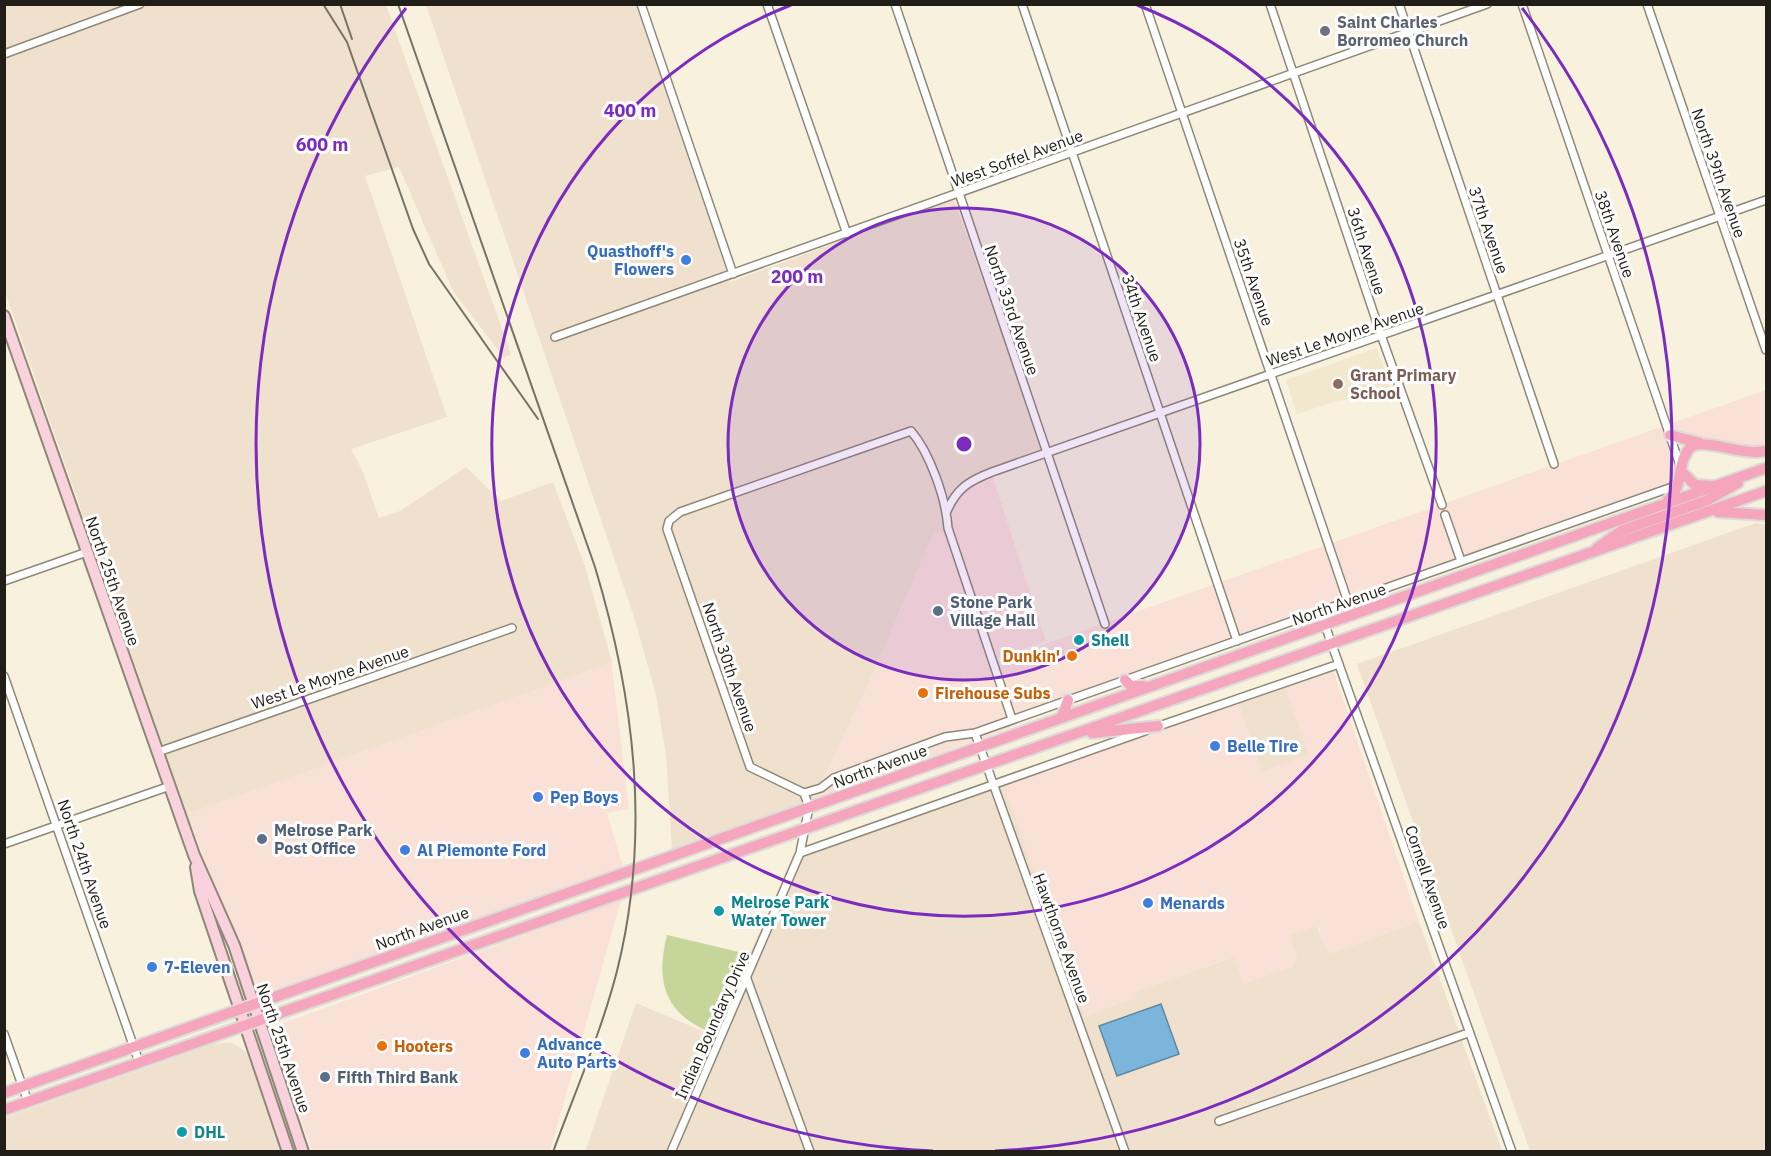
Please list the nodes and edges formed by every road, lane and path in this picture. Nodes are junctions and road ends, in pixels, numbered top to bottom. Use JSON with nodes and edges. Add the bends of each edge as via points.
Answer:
{"nodes":[{"id":1,"x":140,"y":4,"type":"edge"},
{"id":2,"x":641,"y":4,"type":"edge"},
{"id":3,"x":767,"y":4,"type":"edge"},
{"id":4,"x":895,"y":4,"type":"edge"},
{"id":5,"x":1022,"y":4,"type":"edge"},
{"id":6,"x":1145,"y":4,"type":"edge"},
{"id":7,"x":1270,"y":4,"type":"edge"},
{"id":8,"x":1399,"y":4,"type":"edge"},
{"id":9,"x":1487,"y":4,"type":"edge"},
{"id":10,"x":1522,"y":4,"type":"edge"},
{"id":11,"x":1647,"y":4,"type":"edge"},
{"id":12,"x":1408,"y":33,"type":"junction"},
{"id":13,"x":4,"y":54,"type":"edge"},
{"id":14,"x":1293,"y":74,"type":"junction"},
{"id":15,"x":1182,"y":113,"type":"junction"},
{"id":16,"x":1072,"y":153,"type":"junction"},
{"id":17,"x":960,"y":193,"type":"junction"},
{"id":18,"x":1767,"y":200,"type":"edge"},
{"id":19,"x":1719,"y":216,"type":"junction"},
{"id":20,"x":847,"y":234,"type":"junction"},
{"id":21,"x":1608,"y":255,"type":"junction"},
{"id":22,"x":733,"y":274,"type":"junction"},
{"id":23,"x":1497,"y":295,"type":"junction"},
{"id":24,"x":5,"y":318,"type":"edge"},
{"id":25,"x":1381,"y":335,"type":"junction"},
{"id":26,"x":555,"y":337,"type":"dead end"},
{"id":27,"x":1767,"y":350,"type":"edge"},
{"id":28,"x":1271,"y":374,"type":"junction"},
{"id":29,"x":1160,"y":413,"type":"junction"},
{"id":30,"x":1670,"y":435,"type":"junction"},
{"id":31,"x":1706,"y":445,"type":"junction"},
{"id":32,"x":1767,"y":451,"type":"edge"},
{"id":33,"x":1047,"y":453,"type":"junction"},
{"id":34,"x":1554,"y":464,"type":"dead end"},
{"id":35,"x":1762,"y":469,"type":"edge"},
{"id":36,"x":1683,"y":479,"type":"junction"},
{"id":37,"x":1717,"y":485,"type":"junction"},
{"id":38,"x":1767,"y":491,"type":"edge"},
{"id":39,"x":1442,"y":505,"type":"dead end"},
{"id":40,"x":1662,"y":505,"type":"junction"},
{"id":41,"x":947,"y":511,"type":"junction"},
{"id":42,"x":1706,"y":512,"type":"junction"},
{"id":43,"x":1445,"y":515,"type":"dead end"},
{"id":44,"x":1767,"y":515,"type":"edge"},
{"id":45,"x":87,"y":552,"type":"junction"},
{"id":46,"x":1592,"y":552,"type":"junction"},
{"id":47,"x":1461,"y":561,"type":"junction"},
{"id":48,"x":4,"y":581,"type":"edge"},
{"id":49,"x":1348,"y":602,"type":"junction"},
{"id":50,"x":1320,"y":611,"type":"junction"},
{"id":51,"x":1105,"y":624,"type":"dead end"},
{"id":52,"x":1325,"y":624,"type":"junction"},
{"id":53,"x":512,"y":628,"type":"dead end"},
{"id":54,"x":1237,"y":641,"type":"junction"},
{"id":55,"x":1332,"y":644,"type":"junction"},
{"id":56,"x":1339,"y":664,"type":"junction"},
{"id":57,"x":4,"y":676,"type":"edge"},
{"id":58,"x":1123,"y":676,"type":"junction"},
{"id":59,"x":1149,"y":686,"type":"junction"},
{"id":60,"x":1068,"y":700,"type":"junction"},
{"id":61,"x":1062,"y":717,"type":"junction"},
{"id":62,"x":1012,"y":719,"type":"junction"},
{"id":63,"x":1158,"y":726,"type":"junction"},
{"id":64,"x":975,"y":733,"type":"junction"},
{"id":65,"x":1065,"y":738,"type":"junction"},
{"id":66,"x":980,"y":746,"type":"junction"},
{"id":67,"x":158,"y":752,"type":"junction"},
{"id":68,"x":986,"y":765,"type":"junction"},
{"id":69,"x":993,"y":785,"type":"junction"},
{"id":70,"x":170,"y":786,"type":"junction"},
{"id":71,"x":804,"y":793,"type":"junction"},
{"id":72,"x":809,"y":807,"type":"junction"},
{"id":73,"x":57,"y":826,"type":"junction"},
{"id":74,"x":804,"y":828,"type":"junction"},
{"id":75,"x":4,"y":844,"type":"edge"},
{"id":76,"x":800,"y":853,"type":"junction"},
{"id":77,"x":194,"y":855,"type":"junction"},
{"id":78,"x":424,"y":943,"type":"junction"},
{"id":79,"x":431,"y":961,"type":"junction"},
{"id":80,"x":359,"y":966,"type":"junction"},
{"id":81,"x":747,"y":979,"type":"junction"},
{"id":82,"x":366,"y":983,"type":"junction"},
{"id":83,"x":253,"y":1004,"type":"junction"},
{"id":84,"x":241,"y":1009,"type":"junction"},
{"id":85,"x":259,"y":1020,"type":"junction"},
{"id":86,"x":246,"y":1025,"type":"junction"},
{"id":87,"x":1468,"y":1033,"type":"junction"},
{"id":88,"x":4,"y":1034,"type":"edge"},
{"id":89,"x":134,"y":1047,"type":"junction"},
{"id":90,"x":139,"y":1062,"type":"junction"},
{"id":91,"x":22,"y":1087,"type":"junction"},
{"id":92,"x":4,"y":1093,"type":"edge"},
{"id":93,"x":28,"y":1102,"type":"junction"},
{"id":94,"x":4,"y":1110,"type":"edge"},
{"id":95,"x":1219,"y":1121,"type":"dead end"},
{"id":96,"x":288,"y":1152,"type":"edge"},
{"id":97,"x":303,"y":1152,"type":"edge"},
{"id":98,"x":671,"y":1152,"type":"edge"},
{"id":99,"x":810,"y":1152,"type":"edge"},
{"id":100,"x":1125,"y":1152,"type":"edge"},
{"id":101,"x":1512,"y":1152,"type":"edge"}],
"edges":[{"from":1,"to":13,"type":"street"},
{"from":2,"to":22,"type":"street"},
{"from":3,"to":20,"type":"street"},
{"from":4,"to":17,"type":"street","name":"North 33rd Avenue"},
{"from":5,"to":16,"type":"street","name":"34th Avenue"},
{"from":6,"to":15,"type":"street","name":"35th Avenue"},
{"from":7,"to":14,"type":"street","name":"36th Avenue"},
{"from":8,"to":12,"type":"street","name":"37th Avenue"},
{"from":9,"to":12,"type":"street","name":"West Soffel Avenue"},
{"from":10,"to":21,"type":"street","name":"38th Avenue"},
{"from":11,"to":19,"type":"street","name":"North 39th Avenue"},
{"from":12,"to":14,"type":"street","name":"West Soffel Avenue"},
{"from":12,"to":23,"type":"street","name":"37th Avenue"},
{"from":14,"to":15,"type":"street","name":"West Soffel Avenue"},
{"from":14,"to":25,"type":"street","name":"36th Avenue"},
{"from":15,"to":16,"type":"street","name":"West Soffel Avenue"},
{"from":15,"to":28,"type":"street","name":"35th Avenue"},
{"from":16,"to":17,"type":"street","name":"West Soffel Avenue"},
{"from":16,"to":29,"type":"street","name":"34th Avenue"},
{"from":17,"to":20,"type":"street","name":"West Soffel Avenue"},
{"from":17,"to":33,"type":"street","name":"North 33rd Avenue"},
{"from":18,"to":19,"type":"street","name":"West Le Moyne Avenue"},
{"from":19,"to":21,"type":"street","name":"West Le Moyne Avenue"},
{"from":19,"to":27,"type":"street","name":"North 39th Avenue"},
{"from":20,"to":22,"type":"street","name":"West Soffel Avenue"},
{"from":21,"to":23,"type":"street","name":"West Le Moyne Avenue"},
{"from":21,"to":30,"type":"street","name":"38th Avenue"},
{"from":22,"to":26,"type":"street","name":"West Soffel Avenue"},
{"from":23,"to":25,"type":"street","name":"West Le Moyne Avenue"},
{"from":23,"to":34,"type":"street","name":"37th Avenue"},
{"from":24,"to":45,"type":"main road","name":"North 25th Avenue"},
{"from":25,"to":28,"type":"street","name":"West Le Moyne Avenue"},
{"from":25,"to":39,"type":"street","name":"36th Avenue"},
{"from":28,"to":29,"type":"street","name":"West Le Moyne Avenue"},
{"from":28,"to":49,"type":"street","name":"35th Avenue"},
{"from":29,"to":33,"type":"street","name":"West Le Moyne Avenue"},
{"from":29,"to":54,"type":"street","name":"34th Avenue"},
{"from":30,"to":31,"type":"main road"},
{"from":30,"to":36,"type":"street","name":"38th Avenue"},
{"from":31,"to":32,"type":"main road","via":[[1741,452]]},
{"from":31,"to":36,"type":"main road","via":[[1697,444],[1686,451]]},
{"from":33,"to":41,"type":"street","name":"West Le Moyne Avenue","via":[[967,482],[953,496]]},
{"from":33,"to":51,"type":"street","name":"North 33rd Avenue"},
{"from":35,"to":37,"type":"main road","name":"North Avenue"},
{"from":35,"to":46,"type":"main road","via":[[1708,500],[1621,531]]},
{"from":36,"to":37,"type":"main road","via":[[1695,485]]},
{"from":36,"to":40,"type":"main road"},
{"from":36,"to":47,"type":"street","name":"North Avenue"},
{"from":37,"to":40,"type":"main road","name":"North Avenue"},
{"from":38,"to":42,"type":"main road","name":"North Avenue"},
{"from":40,"to":52,"type":"main road","name":"North Avenue"},
{"from":41,"to":62,"type":"street","via":[[948,528]]},
{"from":41,"to":71,"type":"street","name":"North 30th Avenue","via":[[922,443],[911,431],[680,512],[669,521],[667,529],[750,767]]},
{"from":42,"to":44,"type":"main road"},
{"from":42,"to":46,"type":"main road","name":"North Avenue"},
{"from":43,"to":47,"type":"street"},
{"from":45,"to":48,"type":"street"},
{"from":45,"to":67,"type":"main road","name":"North 25th Avenue"},
{"from":46,"to":55,"type":"main road","name":"North Avenue"},
{"from":47,"to":49,"type":"street","name":"North Avenue"},
{"from":49,"to":50,"type":"street","name":"North Avenue"},
{"from":50,"to":52,"type":"street","name":"Cornell Avenue"},
{"from":50,"to":54,"type":"street","name":"North Avenue"},
{"from":52,"to":55,"type":"street","name":"Cornell Avenue"},
{"from":52,"to":59,"type":"main road","name":"North Avenue"},
{"from":53,"to":67,"type":"street","name":"West Le Moyne Avenue"},
{"from":54,"to":58,"type":"street","name":"North Avenue"},
{"from":55,"to":56,"type":"street","name":"Cornell Avenue"},
{"from":55,"to":65,"type":"main road","name":"North Avenue"},
{"from":56,"to":63,"type":"street"},
{"from":56,"to":87,"type":"street","name":"Cornell Avenue"},
{"from":57,"to":73,"type":"street","name":"North 24th Avenue"},
{"from":58,"to":59,"type":"main road","via":[[1131,686]]},
{"from":58,"to":60,"type":"street","name":"North Avenue"},
{"from":59,"to":61,"type":"main road","name":"North Avenue"},
{"from":60,"to":61,"type":"main road"},
{"from":60,"to":62,"type":"street","name":"North Avenue"},
{"from":61,"to":66,"type":"main road","name":"North Avenue"},
{"from":62,"to":64,"type":"street","name":"North Avenue"},
{"from":63,"to":65,"type":"main road"},
{"from":63,"to":69,"type":"street"},
{"from":64,"to":66,"type":"street","name":"Hawthorne Avenue"},
{"from":64,"to":71,"type":"street","name":"North Avenue","via":[[945,737]]},
{"from":65,"to":68,"type":"main road","name":"North Avenue"},
{"from":66,"to":68,"type":"street","name":"Hawthorne Avenue"},
{"from":66,"to":72,"type":"main road","name":"North Avenue"},
{"from":67,"to":70,"type":"main road","name":"North 25th Avenue"},
{"from":68,"to":69,"type":"street","name":"Hawthorne Avenue"},
{"from":68,"to":74,"type":"main road","name":"North Avenue"},
{"from":69,"to":76,"type":"street"},
{"from":69,"to":100,"type":"street","name":"Hawthorne Avenue"},
{"from":70,"to":73,"type":"street"},
{"from":70,"to":77,"type":"main road","name":"North 25th Avenue"},
{"from":71,"to":72,"type":"street"},
{"from":72,"to":74,"type":"street","name":"Indian Boundary Drive"},
{"from":72,"to":78,"type":"main road","name":"North Avenue"},
{"from":73,"to":75,"type":"street"},
{"from":73,"to":89,"type":"street","name":"North 24th Avenue"},
{"from":74,"to":76,"type":"street","name":"Indian Boundary Drive"},
{"from":74,"to":79,"type":"main road","name":"North Avenue"},
{"from":76,"to":81,"type":"street","name":"Indian Boundary Drive"},
{"from":77,"to":83,"type":"main road","name":"North 25th Avenue","via":[[216,900]]},
{"from":77,"to":84,"type":"main road","name":"North 25th Avenue","via":[[200,891]]},
{"from":78,"to":79,"type":"main road"},
{"from":78,"to":80,"type":"main road","name":"North Avenue"},
{"from":79,"to":82,"type":"main road","name":"North Avenue"},
{"from":80,"to":82,"type":"main road"},
{"from":80,"to":83,"type":"main road","name":"North Avenue"},
{"from":81,"to":98,"type":"street","name":"Indian Boundary Drive"},
{"from":81,"to":99,"type":"street"},
{"from":82,"to":85,"type":"main road","name":"North Avenue"},
{"from":83,"to":84,"type":"main road","name":"North Avenue"},
{"from":83,"to":85,"type":"main road","name":"North 25th Avenue"},
{"from":84,"to":86,"type":"main road","name":"North 25th Avenue"},
{"from":84,"to":89,"type":"main road","name":"North Avenue"},
{"from":85,"to":86,"type":"main road","name":"North Avenue"},
{"from":85,"to":97,"type":"main road","name":"North 25th Avenue"},
{"from":86,"to":90,"type":"main road","name":"North Avenue"},
{"from":86,"to":96,"type":"main road","name":"North 25th Avenue"},
{"from":87,"to":95,"type":"street"},
{"from":87,"to":101,"type":"street","name":"Cornell Avenue"},
{"from":88,"to":91,"type":"street"},
{"from":89,"to":90,"type":"street","name":"North 24th Avenue"},
{"from":89,"to":91,"type":"main road","name":"North Avenue"},
{"from":90,"to":93,"type":"main road","name":"North Avenue"},
{"from":91,"to":92,"type":"main road","name":"North Avenue"},
{"from":91,"to":93,"type":"street"},
{"from":93,"to":94,"type":"main road","name":"North Avenue"}]}
